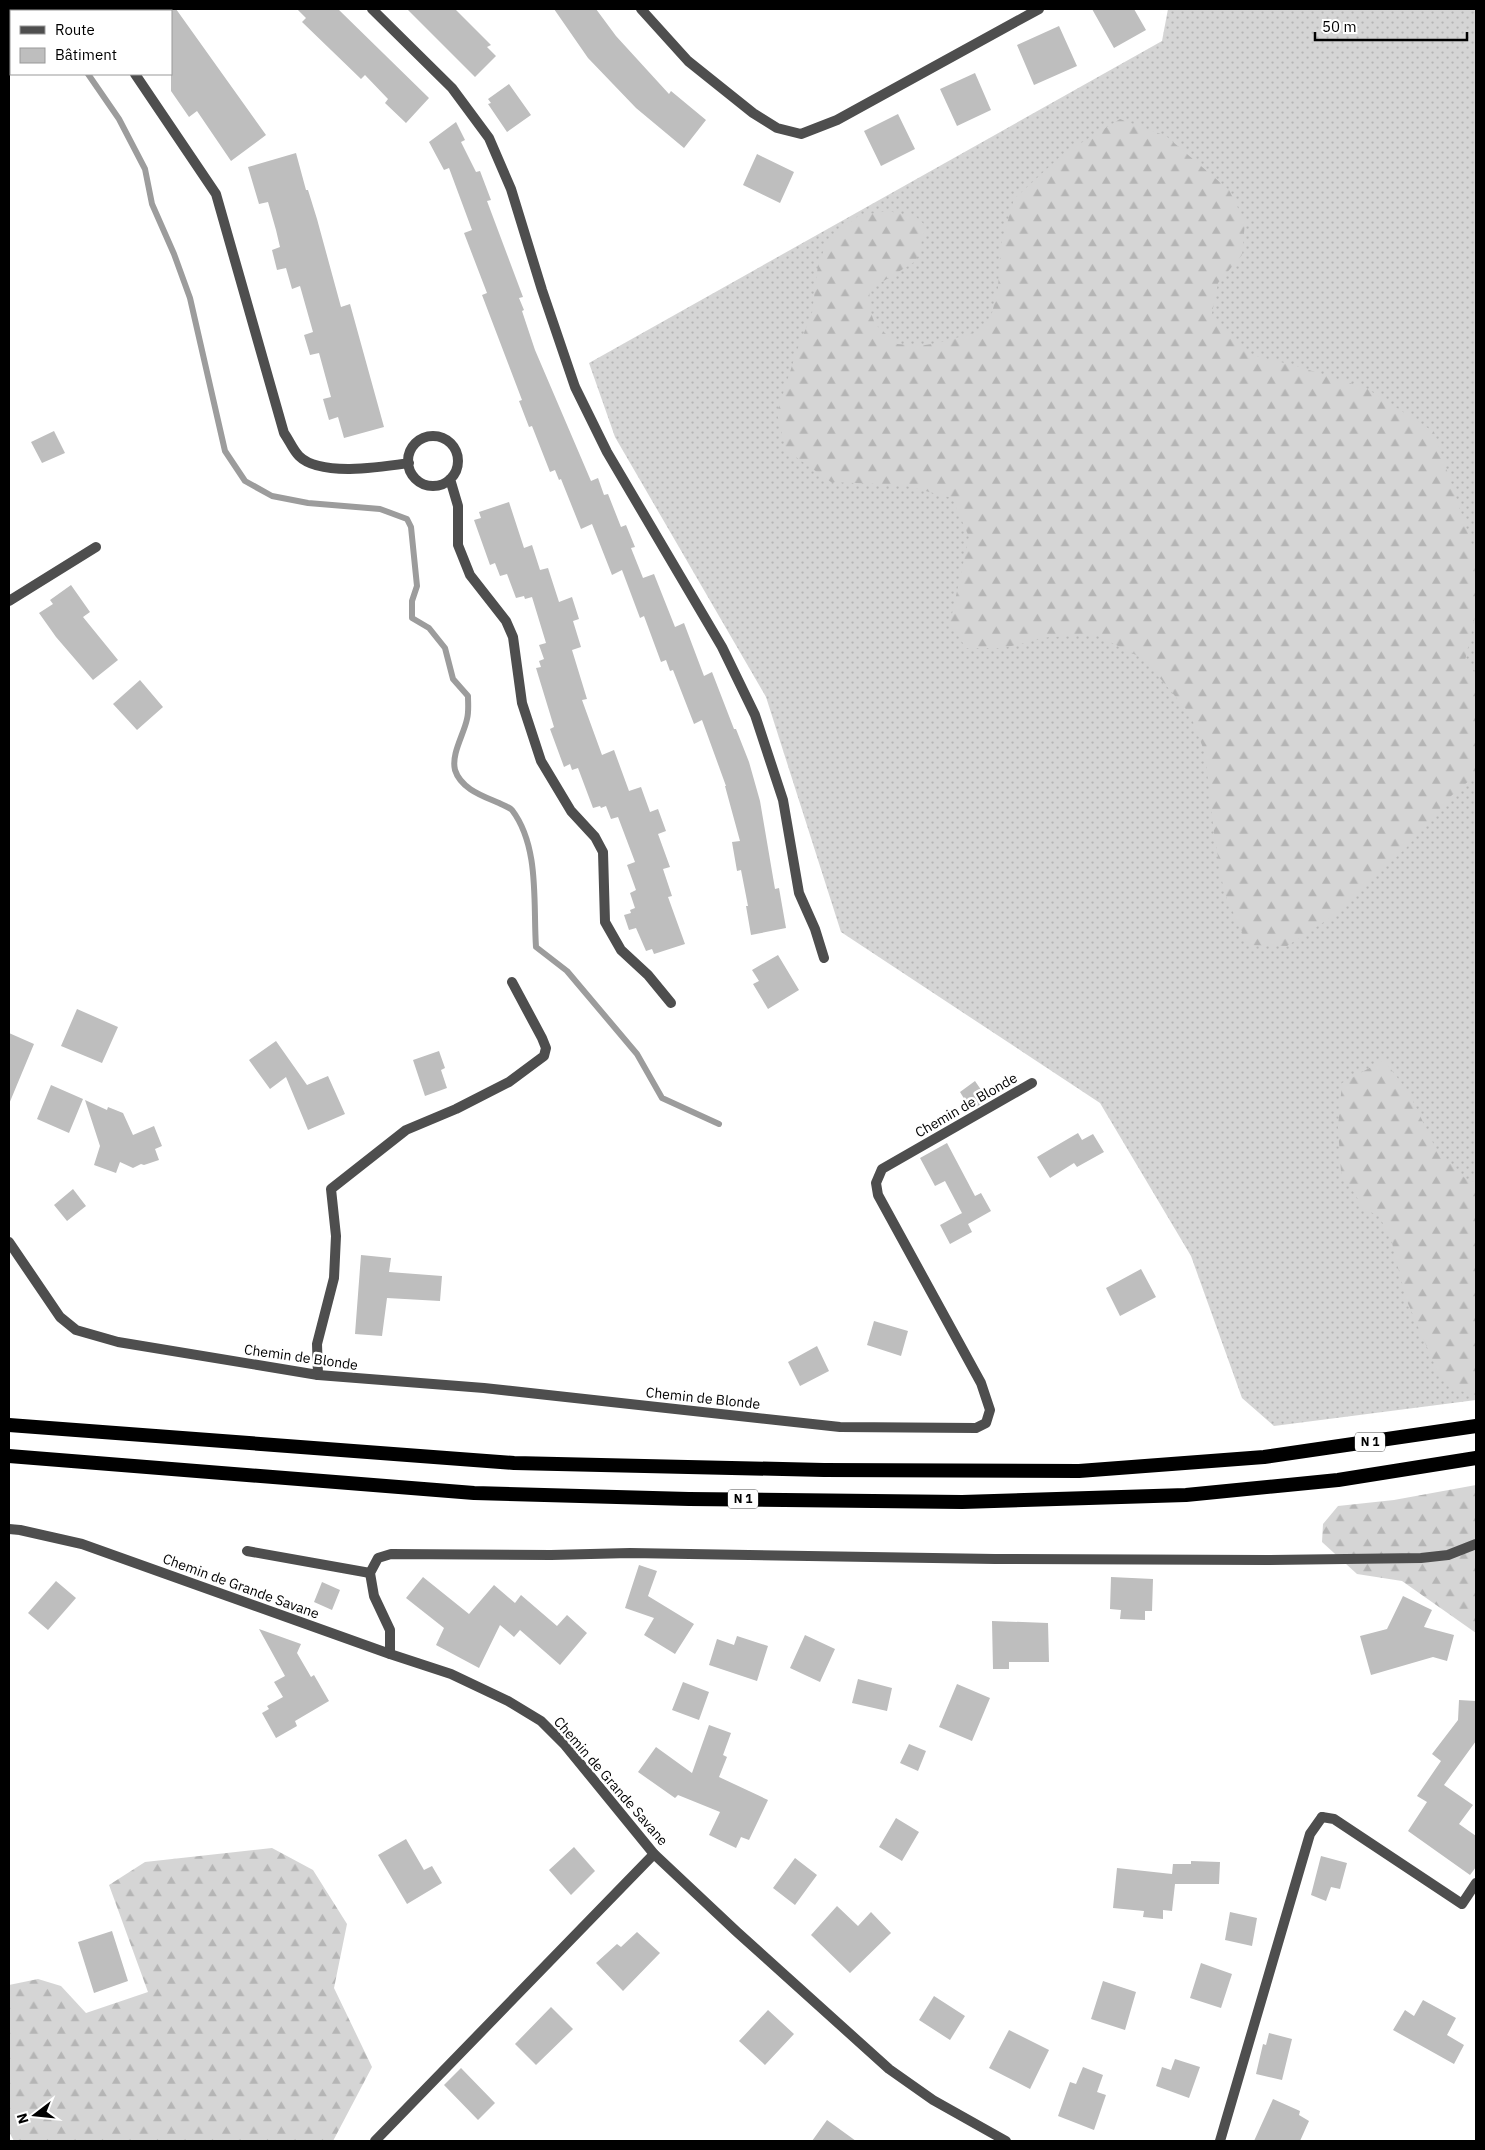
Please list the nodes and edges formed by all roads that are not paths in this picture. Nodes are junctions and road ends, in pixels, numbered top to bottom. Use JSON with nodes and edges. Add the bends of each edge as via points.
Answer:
{"nodes":[{"id":1,"x":372,"y":9,"type":"edge"},
{"id":2,"x":641,"y":9,"type":"edge"},
{"id":3,"x":1039,"y":9,"type":"edge"},
{"id":4,"x":136,"y":75,"type":"edge"},
{"id":5,"x":409,"y":463,"type":"junction"},
{"id":6,"x":450,"y":479,"type":"junction"},
{"id":7,"x":96,"y":547,"type":"dead end"},
{"id":8,"x":9,"y":601,"type":"edge"},
{"id":9,"x":824,"y":958,"type":"dead end"},
{"id":10,"x":512,"y":982,"type":"dead end"},
{"id":11,"x":671,"y":1003,"type":"dead end"},
{"id":12,"x":1032,"y":1083,"type":"dead end"},
{"id":13,"x":9,"y":1242,"type":"edge"},
{"id":14,"x":318,"y":1375,"type":"junction"},
{"id":15,"x":9,"y":1425,"type":"edge"},
{"id":16,"x":1476,"y":1426,"type":"edge"},
{"id":17,"x":9,"y":1456,"type":"edge"},
{"id":18,"x":1476,"y":1458,"type":"edge"},
{"id":19,"x":9,"y":1529,"type":"edge"},
{"id":20,"x":1476,"y":1544,"type":"edge"},
{"id":21,"x":246,"y":1551,"type":"dead end"},
{"id":22,"x":370,"y":1573,"type":"junction"},
{"id":23,"x":390,"y":1654,"type":"junction"},
{"id":24,"x":654,"y":1854,"type":"junction"},
{"id":25,"x":1476,"y":1882,"type":"edge"},
{"id":26,"x":375,"y":2141,"type":"edge"},
{"id":27,"x":1006,"y":2141,"type":"edge"},
{"id":28,"x":1220,"y":2141,"type":"edge"}],
"edges":[{"from":1,"to":9,"type":"street","via":[[452,88],[489,138],[511,189],[575,387],[607,452],[722,647],[755,715],[783,800],[799,893]]},
{"from":2,"to":3,"type":"street","via":[[688,61],[753,113],[777,128],[801,134],[837,120]]},
{"from":4,"to":5,"type":"street","via":[[216,194],[284,433],[300,456],[316,466],[335,469]]},
{"from":5,"to":6,"type":"street","via":[[415,478],[429,485],[436,486]]},
{"from":5,"to":6,"type":"street","via":[[412,447],[418,441],[426,437],[442,438],[449,442],[458,456],[456,473]]},
{"from":6,"to":11,"type":"street","via":[[458,506],[458,545],[470,575],[506,622],[513,637],[522,703],[541,761],[571,811],[595,837],[603,852],[605,922],[621,950],[655,982]]},
{"from":7,"to":8,"type":"street"},
{"from":10,"to":14,"type":"street","via":[[542,1038],[546,1048],[544,1056],[509,1082],[406,1130],[331,1189],[336,1236],[334,1278],[317,1344]]},
{"from":12,"to":14,"type":"street","name":"Chemin de Blonde","via":[[882,1169],[876,1183],[878,1195],[981,1383],[990,1410],[986,1422],[976,1428],[840,1427],[484,1388]]},
{"from":13,"to":14,"type":"street","name":"Chemin de Blonde","via":[[60,1317],[76,1330],[118,1342]]},
{"from":15,"to":16,"type":"highway","number":"N 1","via":[[514,1463],[1060,1471],[1264,1458]]},
{"from":17,"to":18,"type":"highway","number":"N 1","via":[[474,1494],[952,1502],[1186,1495],[1338,1480]]},
{"from":19,"to":23,"type":"street","name":"Chemin de Grande Savane","via":[[82,1544]]},
{"from":20,"to":22,"type":"street","via":[[1448,1554],[1421,1558],[1266,1560],[405,1553],[378,1558]]},
{"from":21,"to":22,"type":"street"},
{"from":22,"to":23,"type":"street","via":[[374,1596],[390,1630]]},
{"from":23,"to":24,"type":"street","name":"Chemin de Grande Savane","via":[[451,1674],[508,1701],[541,1722],[565,1745]]},
{"from":24,"to":26,"type":"street"},
{"from":24,"to":27,"type":"street","name":"Chemin de Grande Savane","via":[[889,2068],[933,2100]]},
{"from":25,"to":28,"type":"street","via":[[1462,1904],[1334,1819],[1322,1817],[1310,1834]]}]}
